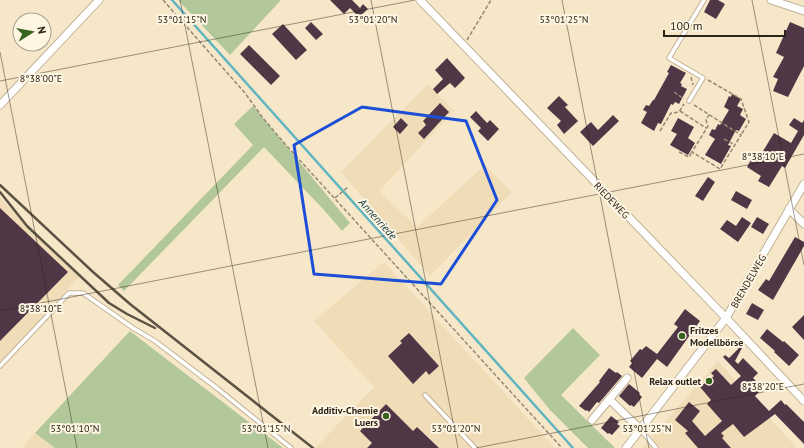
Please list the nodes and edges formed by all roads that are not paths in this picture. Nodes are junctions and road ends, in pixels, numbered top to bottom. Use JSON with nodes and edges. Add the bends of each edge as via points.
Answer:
{"nodes":[{"id":1,"x":99,"y":0,"type":"edge"},
{"id":2,"x":420,"y":0,"type":"edge"},
{"id":3,"x":704,"y":0,"type":"edge"},
{"id":4,"x":771,"y":0,"type":"edge"},
{"id":5,"x":804,"y":11,"type":"edge"},
{"id":6,"x":689,"y":102,"type":"road end"},
{"id":7,"x":0,"y":105,"type":"edge"},
{"id":8,"x":804,"y":184,"type":"edge"},
{"id":9,"x":789,"y":209,"type":"junction"},
{"id":10,"x":804,"y":224,"type":"edge"},
{"id":11,"x":726,"y":318,"type":"junction"},
{"id":12,"x":0,"y":366,"type":"edge"},
{"id":13,"x":627,"y":378,"type":"dead end"},
{"id":14,"x":425,"y":395,"type":"dead end"},
{"id":15,"x":609,"y":399,"type":"junction"},
{"id":16,"x":804,"y":401,"type":"edge"},
{"id":17,"x":592,"y":420,"type":"dead end"},
{"id":18,"x":640,"y":430,"type":"junction"},
{"id":19,"x":291,"y":448,"type":"edge"},
{"id":20,"x":475,"y":448,"type":"edge"},
{"id":21,"x":626,"y":448,"type":"edge"},
{"id":22,"x":656,"y":448,"type":"edge"}],
"edges":[{"from":1,"to":7,"type":"street"},
{"from":2,"to":11,"type":"street","name":"RIEDEWEG"},
{"from":3,"to":6,"type":"lane","via":[[669,58],[703,78]]},
{"from":4,"to":5,"type":"street"},
{"from":8,"to":9,"type":"street","name":"BRENDELWEG"},
{"from":9,"to":10,"type":"street"},
{"from":9,"to":11,"type":"street","name":"BRENDELWEG"},
{"from":11,"to":16,"type":"street","name":"RIEDEWEG"},
{"from":11,"to":18,"type":"street","name":"BRENDELWEG"},
{"from":12,"to":19,"type":"lane","via":[[69,293],[83,293],[155,341]]},
{"from":13,"to":15,"type":"street"},
{"from":14,"to":20,"type":"lane"},
{"from":15,"to":17,"type":"street"},
{"from":15,"to":18,"type":"street"},
{"from":18,"to":21,"type":"street","name":"BRENDELWEG"},
{"from":18,"to":22,"type":"lane"}]}
